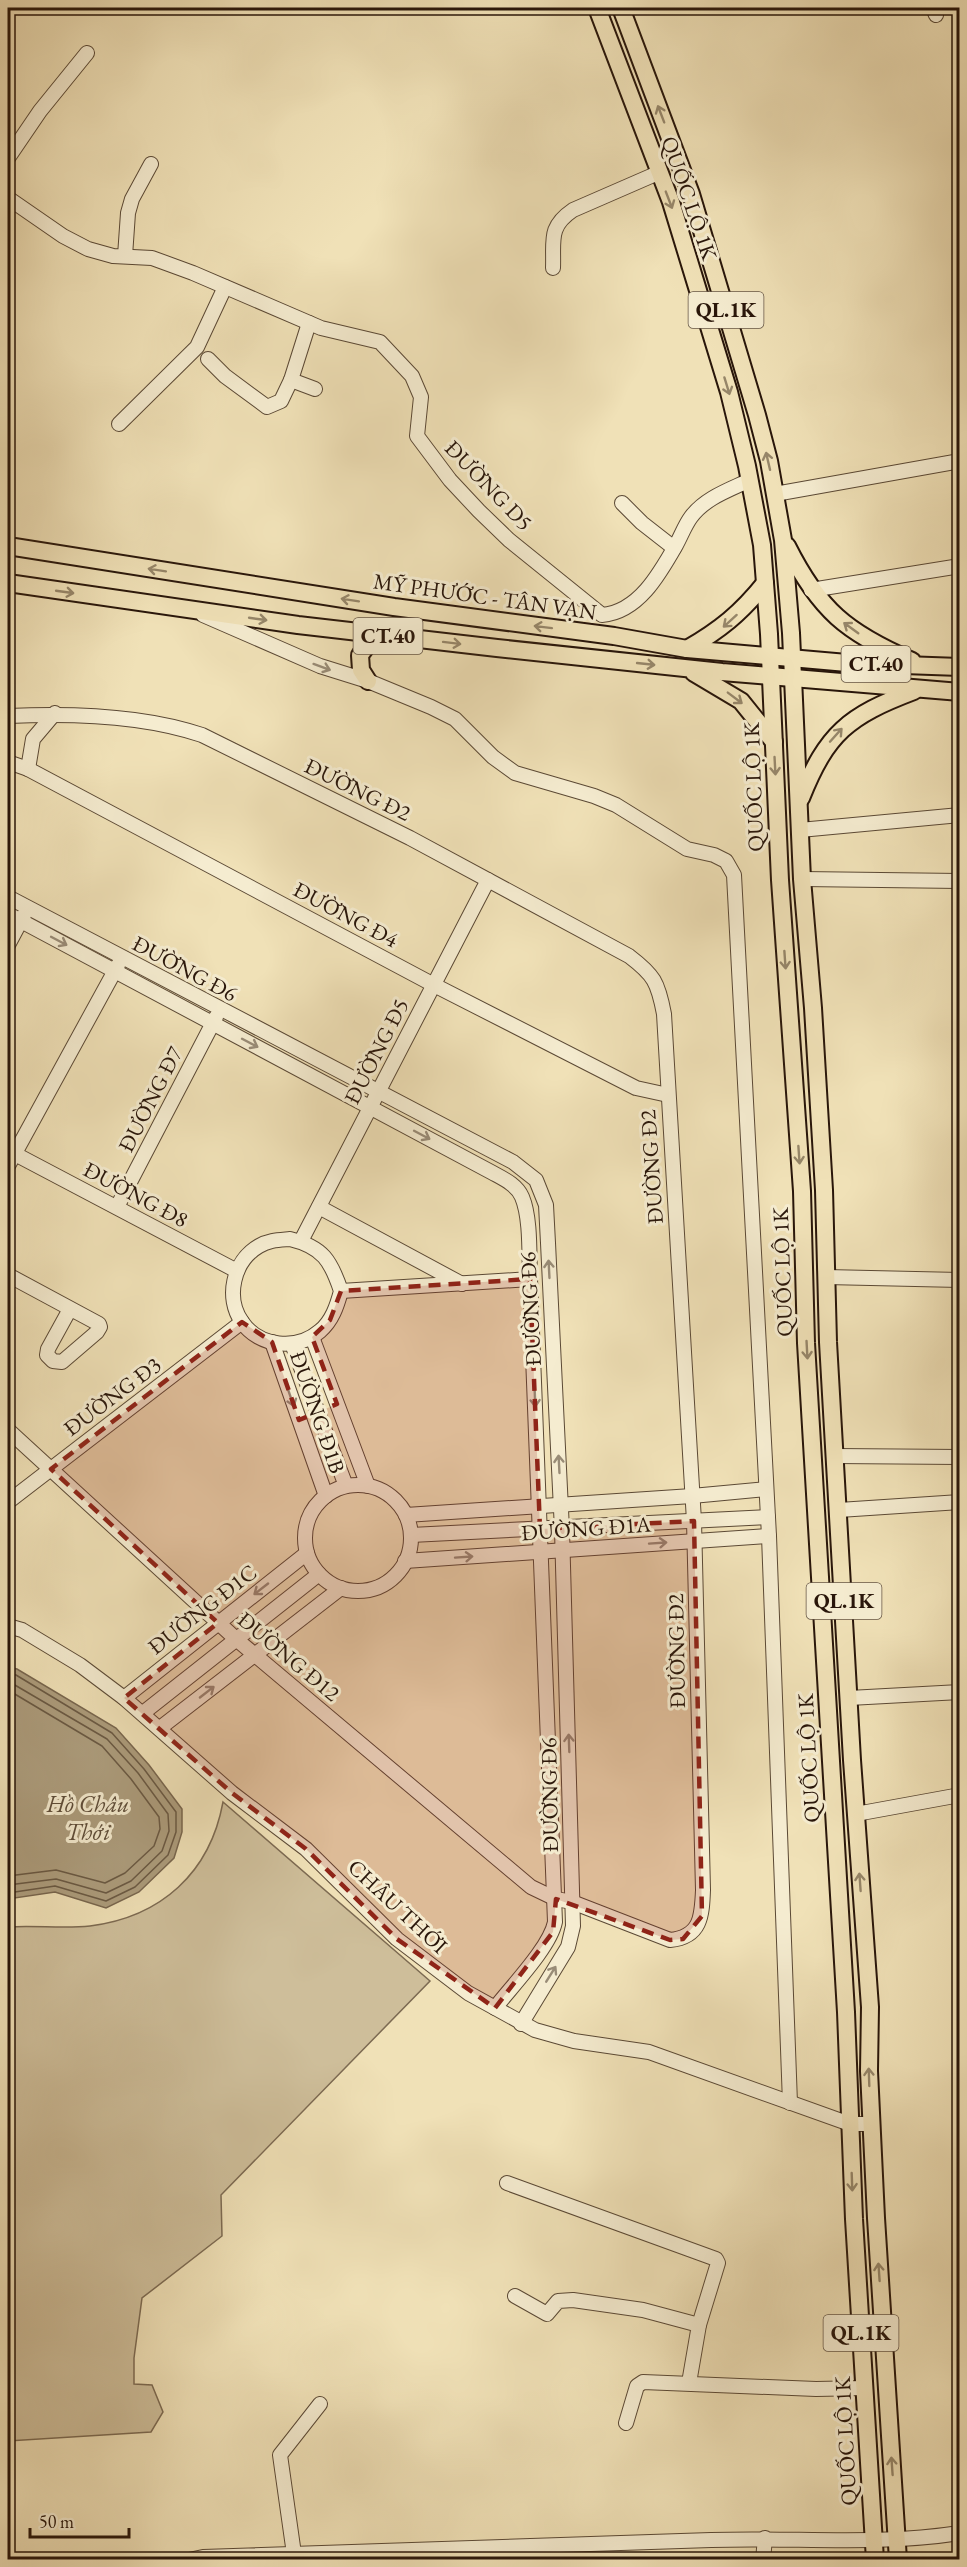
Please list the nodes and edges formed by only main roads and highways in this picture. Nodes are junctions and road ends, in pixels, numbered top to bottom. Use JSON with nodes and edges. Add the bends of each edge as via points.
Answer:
{"nodes":[{"id":1,"x":597,"y":8,"type":"edge"},
{"id":2,"x":621,"y":8,"type":"edge"},
{"id":3,"x":783,"y":540,"type":"junction"},
{"id":4,"x":8,"y":546,"type":"edge"},
{"id":5,"x":8,"y":583,"type":"edge"},
{"id":6,"x":765,"y":583,"type":"junction"},
{"id":7,"x":376,"y":634,"type":"junction"},
{"id":8,"x":687,"y":649,"type":"junction"},
{"id":9,"x":770,"y":656,"type":"junction"},
{"id":10,"x":792,"y":658,"type":"junction"},
{"id":11,"x":921,"y":665,"type":"junction"},
{"id":12,"x":960,"y":667,"type":"edge"},
{"id":13,"x":686,"y":668,"type":"junction"},
{"id":14,"x":771,"y":676,"type":"junction"},
{"id":15,"x":793,"y":678,"type":"junction"},
{"id":16,"x":368,"y":681,"type":"road end"},
{"id":17,"x":917,"y":689,"type":"junction"},
{"id":18,"x":960,"y":692,"type":"edge"},
{"id":19,"x":774,"y":742,"type":"junction"},
{"id":20,"x":798,"y":805,"type":"junction"},
{"id":21,"x":875,"y":2559,"type":"edge"},
{"id":22,"x":898,"y":2559,"type":"edge"}],
"edges":[{"from":1,"to":6,"type":"main road","name":"QUỐC LỘ 1K","number":"QL.1K","one_way":true,"via":[[671,202],[729,392],[750,480]]},
{"from":3,"to":2,"type":"main road","name":"QUỐC LỘ 1K","number":"QL.1K","one_way":true,"via":[[751,393],[692,194]]},
{"from":3,"to":10,"type":"main road","name":"QUỐC LỘ 1K","number":"QL.1K"},
{"from":11,"to":3,"type":"main road","one_way":true,"via":[[845,624],[811,590]]},
{"from":8,"to":4,"type":"main road","name":"MỸ PHƯỚC - TÂN VẠN","number":"CT.40","one_way":true},
{"from":5,"to":7,"type":"main road","name":"MỸ PHƯỚC - TÂN VẠN","number":"CT.40","one_way":true},
{"from":6,"to":8,"type":"main road","one_way":true,"via":[[719,631]]},
{"from":6,"to":9,"type":"main road","name":"QUỐC LỘ 1K","number":"QL.1K"},
{"from":7,"to":13,"type":"main road","name":"MỸ PHƯỚC - TÂN VẠN","number":"CT.40","one_way":true},
{"from":7,"to":16,"type":"main road","via":[[360,655],[361,670]]},
{"from":8,"to":9,"type":"main road","name":"MỸ PHƯỚC - TÂN VẠN","number":"CT.40"},
{"from":9,"to":10,"type":"main road","name":"MỸ PHƯỚC - TÂN VẠN"},
{"from":9,"to":14,"type":"main road","name":"QUỐC LỘ 1K","number":"QL.1K"},
{"from":10,"to":11,"type":"main road","name":"MỸ PHƯỚC - TÂN VẠN","number":"CT.40"},
{"from":10,"to":15,"type":"main road","name":"QUỐC LỘ 1K","number":"QL.1K"},
{"from":11,"to":12,"type":"main road","name":"MỸ PHƯỚC - TÂN VẠN","number":"CT.40"},
{"from":13,"to":14,"type":"main road","name":"MỸ PHƯỚC - TÂN VẠN","number":"CT.40"},
{"from":13,"to":19,"type":"main road","one_way":true,"via":[[741,701]]},
{"from":14,"to":15,"type":"main road","name":"MỸ PHƯỚC - TÂN VẠN"},
{"from":14,"to":19,"type":"main road","name":"QUỐC LỘ 1K","number":"QL.1K"},
{"from":15,"to":17,"type":"main road","name":"MỸ PHƯỚC - TÂN VẠN","number":"CT.40"},
{"from":15,"to":20,"type":"main road","name":"QUỐC LỘ 1K","number":"QL.1K"},
{"from":17,"to":18,"type":"main road","name":"MỸ PHƯỚC - TÂN VẠN","number":"CT.40"},
{"from":20,"to":17,"type":"main road","one_way":true,"via":[[812,770],[843,728],[875,707]]},
{"from":19,"to":21,"type":"main road","name":"QUỐC LỘ 1K","number":"QL.1K","one_way":true,"via":[[802,1191],[806,1343]]},
{"from":22,"to":20,"type":"main road","name":"QUỐC LỘ 1K","number":"QL.1K","one_way":true,"via":[[871,2124],[870,2007],[835,1456],[814,1018]]}]}
